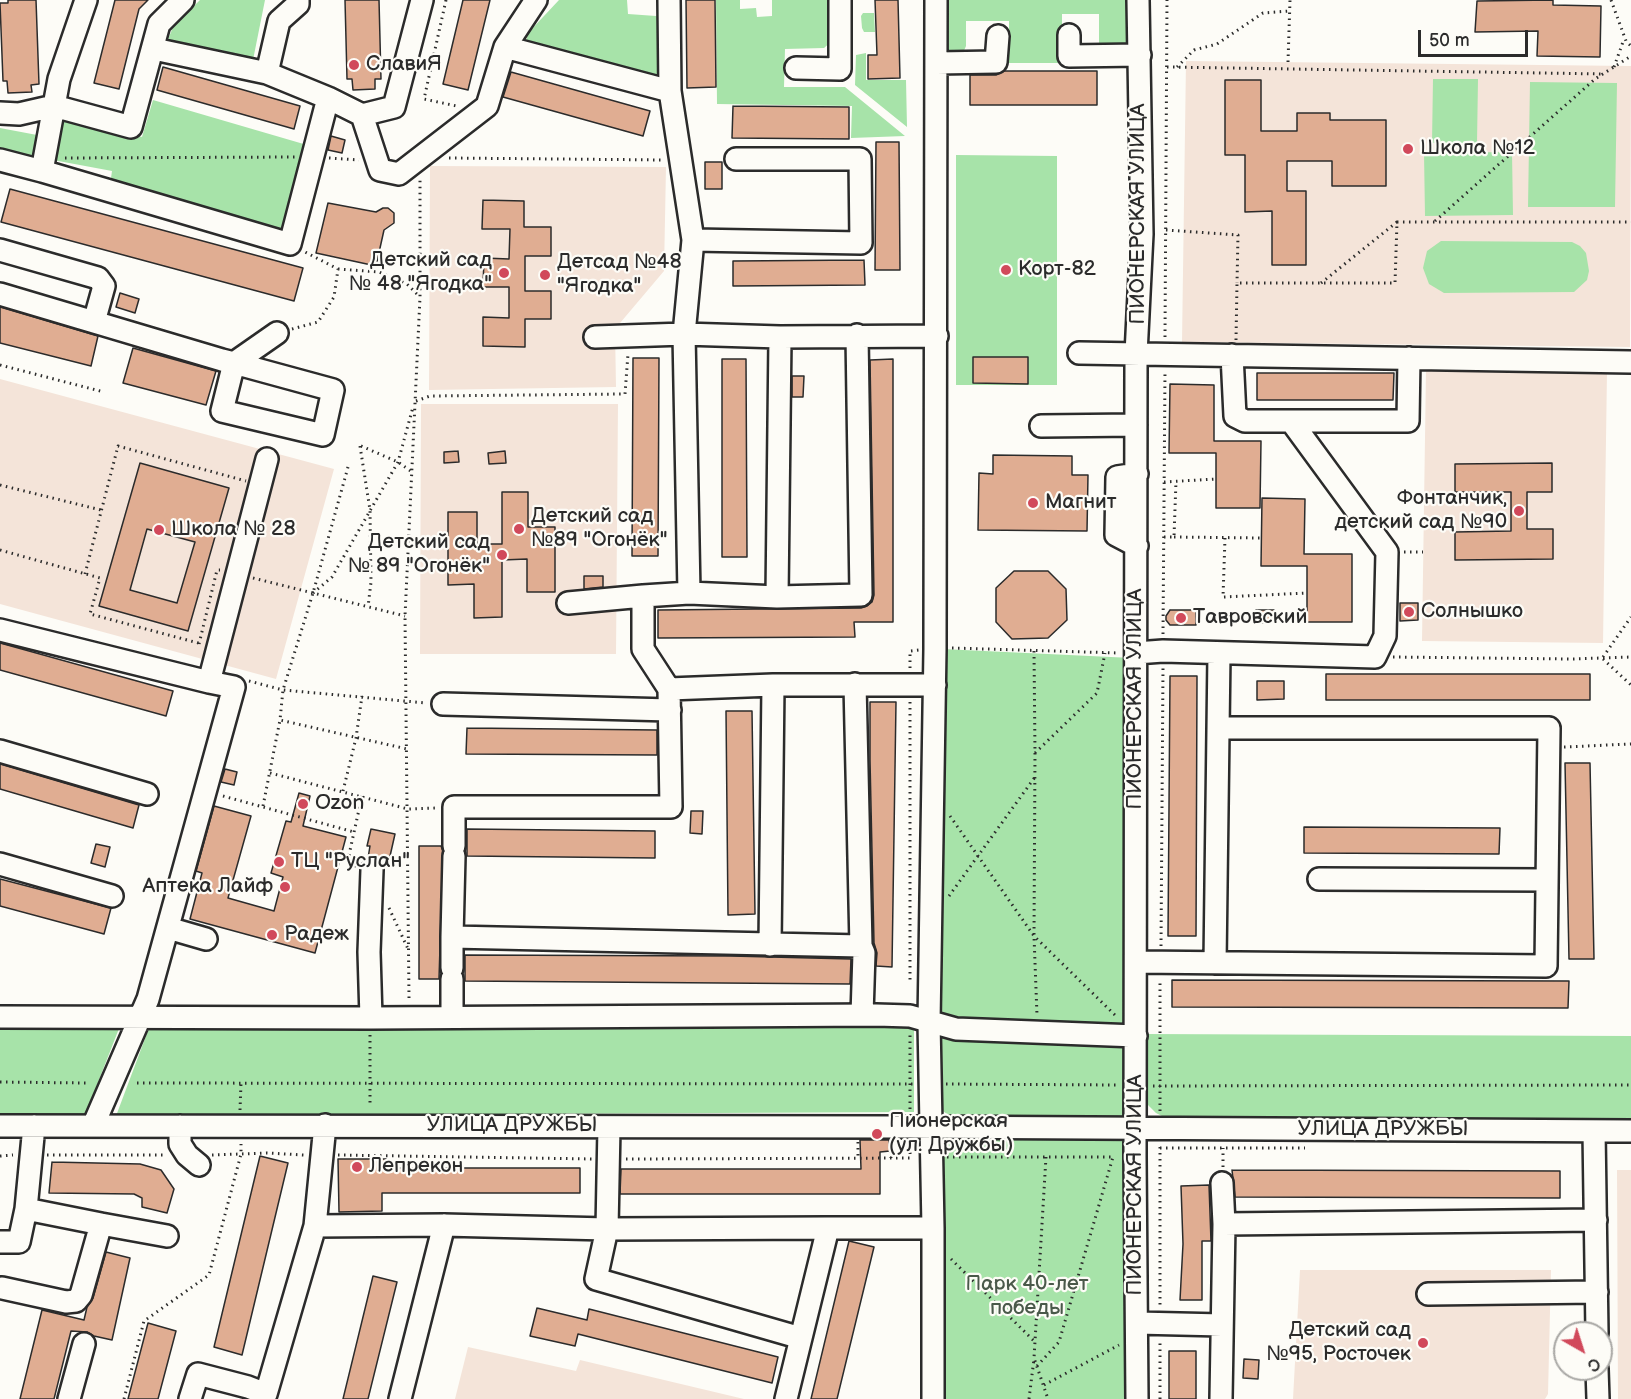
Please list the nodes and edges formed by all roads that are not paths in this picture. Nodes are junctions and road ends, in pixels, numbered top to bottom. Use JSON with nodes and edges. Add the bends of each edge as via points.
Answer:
{"nodes":[{"id":1,"x":86,"y":0,"type":"edge"},
{"id":2,"x":183,"y":0,"type":"edge"},
{"id":3,"x":298,"y":0,"type":"edge"},
{"id":4,"x":422,"y":0,"type":"edge"},
{"id":5,"x":536,"y":0,"type":"edge"},
{"id":6,"x":669,"y":0,"type":"edge"},
{"id":7,"x":840,"y":0,"type":"edge"},
{"id":8,"x":936,"y":0,"type":"edge"},
{"id":9,"x":1138,"y":0,"type":"edge"},
{"id":10,"x":1068,"y":35,"type":"dead end"},
{"id":11,"x":998,"y":36,"type":"dead end"},
{"id":12,"x":505,"y":47,"type":"junction"},
{"id":13,"x":154,"y":49,"type":"junction"},
{"id":14,"x":1140,"y":55,"type":"junction"},
{"id":15,"x":937,"y":63,"type":"junction"},
{"id":16,"x":796,"y":68,"type":"dead end"},
{"id":17,"x":267,"y":73,"type":"junction"},
{"id":18,"x":670,"y":91,"type":"junction"},
{"id":19,"x":328,"y":98,"type":"junction"},
{"id":20,"x":54,"y":106,"type":"junction"},
{"id":21,"x":0,"y":113,"type":"edge"},
{"id":22,"x":362,"y":115,"type":"junction"},
{"id":23,"x":736,"y":159,"type":"dead end"},
{"id":24,"x":0,"y":160,"type":"edge"},
{"id":25,"x":42,"y":171,"type":"junction"},
{"id":26,"x":693,"y":240,"type":"junction"},
{"id":27,"x":0,"y":250,"type":"edge"},
{"id":28,"x":0,"y":294,"type":"edge"},
{"id":29,"x":94,"y":322,"type":"junction"},
{"id":30,"x":277,"y":333,"type":"road end"},
{"id":31,"x":684,"y":334,"type":"junction"},
{"id":32,"x":857,"y":335,"type":"junction"},
{"id":33,"x":937,"y":336,"type":"junction"},
{"id":34,"x":595,"y":337,"type":"dead end"},
{"id":35,"x":780,"y":337,"type":"junction"},
{"id":36,"x":1079,"y":353,"type":"dead end"},
{"id":37,"x":1136,"y":354,"type":"junction"},
{"id":38,"x":1234,"y":355,"type":"junction"},
{"id":39,"x":1409,"y":358,"type":"junction"},
{"id":40,"x":1631,"y":362,"type":"edge"},
{"id":41,"x":234,"y":363,"type":"junction"},
{"id":42,"x":1292,"y":421,"type":"junction"},
{"id":43,"x":1136,"y":425,"type":"junction"},
{"id":44,"x":1041,"y":426,"type":"dead end"},
{"id":45,"x":267,"y":459,"type":"dead end"},
{"id":46,"x":689,"y":593,"type":"junction"},
{"id":47,"x":643,"y":596,"type":"junction"},
{"id":48,"x":777,"y":597,"type":"junction"},
{"id":49,"x":568,"y":603,"type":"dead end"},
{"id":50,"x":0,"y":630,"type":"edge"},
{"id":51,"x":1129,"y":653,"type":"junction"},
{"id":52,"x":1219,"y":653,"type":"junction"},
{"id":53,"x":209,"y":682,"type":"junction"},
{"id":54,"x":855,"y":684,"type":"junction"},
{"id":55,"x":773,"y":685,"type":"junction"},
{"id":56,"x":935,"y":685,"type":"junction"},
{"id":57,"x":670,"y":700,"type":"junction"},
{"id":58,"x":443,"y":704,"type":"road end"},
{"id":59,"x":1218,"y":728,"type":"junction"},
{"id":60,"x":0,"y":751,"type":"edge"},
{"id":61,"x":147,"y":794,"type":"dead end"},
{"id":62,"x":0,"y":864,"type":"edge"},
{"id":63,"x":372,"y":870,"type":"dead end"},
{"id":64,"x":1320,"y":879,"type":"dead end"},
{"id":65,"x":1547,"y":880,"type":"junction"},
{"id":66,"x":112,"y":896,"type":"dead end"},
{"id":67,"x":168,"y":928,"type":"junction"},
{"id":68,"x":452,"y":937,"type":"junction"},
{"id":69,"x":206,"y":939,"type":"dead end"},
{"id":70,"x":770,"y":945,"type":"junction"},
{"id":71,"x":861,"y":946,"type":"junction"},
{"id":72,"x":1136,"y":962,"type":"junction"},
{"id":73,"x":1215,"y":963,"type":"junction"},
{"id":74,"x":862,"y":1015,"type":"junction"},
{"id":75,"x":0,"y":1017,"type":"edge"},
{"id":76,"x":140,"y":1017,"type":"junction"},
{"id":77,"x":452,"y":1017,"type":"junction"},
{"id":78,"x":920,"y":1019,"type":"junction"},
{"id":79,"x":370,"y":1027,"type":"junction"},
{"id":80,"x":1136,"y":1036,"type":"junction"},
{"id":81,"x":325,"y":1125,"type":"junction"},
{"id":82,"x":0,"y":1126,"type":"edge"},
{"id":83,"x":34,"y":1126,"type":"junction"},
{"id":84,"x":93,"y":1126,"type":"junction"},
{"id":85,"x":180,"y":1126,"type":"junction"},
{"id":86,"x":609,"y":1127,"type":"junction"},
{"id":87,"x":931,"y":1128,"type":"junction"},
{"id":88,"x":1135,"y":1129,"type":"junction"},
{"id":89,"x":1594,"y":1131,"type":"junction"},
{"id":90,"x":1631,"y":1131,"type":"edge"},
{"id":91,"x":193,"y":1160,"type":"road end"},
{"id":92,"x":1222,"y":1184,"type":"dead end"},
{"id":93,"x":26,"y":1209,"type":"junction"},
{"id":94,"x":1596,"y":1220,"type":"junction"},
{"id":95,"x":101,"y":1224,"type":"junction"},
{"id":96,"x":1224,"y":1224,"type":"junction"},
{"id":97,"x":444,"y":1225,"type":"junction"},
{"id":98,"x":315,"y":1226,"type":"junction"},
{"id":99,"x":828,"y":1228,"type":"junction"},
{"id":100,"x":607,"y":1229,"type":"junction"},
{"id":101,"x":933,"y":1235,"type":"junction"},
{"id":102,"x":167,"y":1236,"type":"dead end"},
{"id":103,"x":0,"y":1242,"type":"edge"},
{"id":104,"x":0,"y":1290,"type":"edge"},
{"id":105,"x":1597,"y":1292,"type":"junction"},
{"id":106,"x":1428,"y":1294,"type":"dead end"},
{"id":107,"x":1597,"y":1321,"type":"edge"},
{"id":108,"x":1222,"y":1325,"type":"junction"},
{"id":109,"x":1137,"y":1329,"type":"junction"},
{"id":110,"x":801,"y":1338,"type":"junction"},
{"id":111,"x":84,"y":1344,"type":"dead end"},
{"id":112,"x":1597,"y":1381,"type":"edge"},
{"id":113,"x":69,"y":1399,"type":"edge"},
{"id":114,"x":190,"y":1399,"type":"edge"},
{"id":115,"x":400,"y":1399,"type":"edge"},
{"id":116,"x":786,"y":1399,"type":"edge"},
{"id":117,"x":933,"y":1399,"type":"edge"},
{"id":118,"x":1137,"y":1399,"type":"edge"},
{"id":119,"x":1221,"y":1399,"type":"edge"},
{"id":120,"x":1598,"y":1399,"type":"edge"}],
"edges":[{"from":1,"to":20,"type":"street","via":[[59,79]]},
{"from":2,"to":13,"type":"street","via":[[159,24]]},
{"from":3,"to":17,"type":"street","via":[[279,21]]},
{"from":4,"to":22,"type":"street","via":[[394,107]]},
{"from":5,"to":12,"type":"street"},
{"from":6,"to":18,"type":"street"},
{"from":7,"to":16,"type":"street","via":[[840,69]]},
{"from":8,"to":15,"type":"street"},
{"from":9,"to":14,"type":"street","name":"ПИОНЕРСКАЯ УЛИЦА"},
{"from":10,"to":14,"type":"street","via":[[1069,56]]},
{"from":11,"to":15,"type":"street","via":[[996,62]]},
{"from":12,"to":18,"type":"street"},
{"from":12,"to":22,"type":"street","via":[[487,106],[399,174],[380,170]]},
{"from":13,"to":17,"type":"street"},
{"from":13,"to":20,"type":"street","via":[[131,127]]},
{"from":14,"to":37,"type":"street","name":"ПИОНЕРСКАЯ УЛИЦА","via":[[1142,234]]},
{"from":15,"to":33,"type":"street"},
{"from":17,"to":19,"type":"street"},
{"from":18,"to":26,"type":"street"},
{"from":19,"to":22,"type":"street"},
{"from":19,"to":25,"type":"street","via":[[290,244]]},
{"from":20,"to":21,"type":"street","via":[[19,114]]},
{"from":20,"to":25,"type":"street"},
{"from":23,"to":26,"type":"street","via":[[860,159],[861,243]]},
{"from":24,"to":25,"type":"street"},
{"from":26,"to":31,"type":"street"},
{"from":27,"to":29,"type":"street","via":[[98,278],[104,286]]},
{"from":28,"to":29,"type":"street"},
{"from":29,"to":41,"type":"street"},
{"from":30,"to":41,"type":"street"},
{"from":31,"to":34,"type":"street"},
{"from":31,"to":35,"type":"street"},
{"from":31,"to":46,"type":"street"},
{"from":32,"to":33,"type":"street"},
{"from":32,"to":35,"type":"street"},
{"from":32,"to":48,"type":"street","via":[[861,596]]},
{"from":33,"to":56,"type":"street"},
{"from":35,"to":48,"type":"street"},
{"from":36,"to":37,"type":"street"},
{"from":37,"to":38,"type":"street"},
{"from":37,"to":43,"type":"street","name":"ПИОНЕРСКАЯ УЛИЦА"},
{"from":38,"to":39,"type":"street"},
{"from":38,"to":42,"type":"street","via":[[1235,416],[1245,421]]},
{"from":39,"to":40,"type":"street","via":[[1565,366]]},
{"from":39,"to":42,"type":"street","via":[[1408,421]]},
{"from":41,"to":41,"type":"street","via":[[222,411],[323,435],[333,390]]},
{"from":42,"to":52,"type":"street","via":[[1387,552],[1385,636],[1375,657]]},
{"from":43,"to":44,"type":"street"},
{"from":43,"to":51,"type":"street","name":"ПИОНЕРСКАЯ УЛИЦА","via":[[1137,546]]},
{"from":45,"to":53,"type":"street"},
{"from":46,"to":47,"type":"street"},
{"from":46,"to":48,"type":"street"},
{"from":47,"to":49,"type":"street"},
{"from":47,"to":57,"type":"street","via":[[643,649]]},
{"from":50,"to":53,"type":"street"},
{"from":51,"to":52,"type":"street"},
{"from":51,"to":72,"type":"street","name":"ПИОНЕРСКАЯ УЛИЦА"},
{"from":52,"to":59,"type":"street"},
{"from":53,"to":67,"type":"street","via":[[234,687]]},
{"from":54,"to":55,"type":"street"},
{"from":54,"to":56,"type":"street"},
{"from":54,"to":71,"type":"street"},
{"from":55,"to":57,"type":"street"},
{"from":55,"to":70,"type":"street"},
{"from":56,"to":78,"type":"street","via":[[931,922]]},
{"from":57,"to":58,"type":"street"},
{"from":57,"to":68,"type":"street","via":[[671,807],[454,807]]},
{"from":59,"to":65,"type":"street","via":[[1549,728]]},
{"from":59,"to":73,"type":"street"},
{"from":60,"to":61,"type":"street"},
{"from":62,"to":66,"type":"street"},
{"from":63,"to":79,"type":"street"},
{"from":64,"to":65,"type":"street"},
{"from":65,"to":73,"type":"street","via":[[1546,966]]},
{"from":67,"to":69,"type":"street"},
{"from":67,"to":76,"type":"street"},
{"from":68,"to":70,"type":"street"},
{"from":68,"to":77,"type":"street"},
{"from":70,"to":71,"type":"street"},
{"from":71,"to":74,"type":"street"},
{"from":72,"to":73,"type":"street"},
{"from":72,"to":80,"type":"street","name":"ПИОНЕРСКАЯ УЛИЦА"},
{"from":74,"to":77,"type":"street"},
{"from":74,"to":78,"type":"street"},
{"from":75,"to":76,"type":"street"},
{"from":76,"to":79,"type":"street"},
{"from":76,"to":84,"type":"street"},
{"from":77,"to":79,"type":"street"},
{"from":78,"to":80,"type":"street","via":[[956,1029]]},
{"from":78,"to":87,"type":"street","via":[[920,1084]]},
{"from":80,"to":88,"type":"street","name":"ПИОНЕРСКАЯ УЛИЦА"},
{"from":81,"to":85,"type":"street","name":"УЛИЦА ДРУЖБЫ"},
{"from":81,"to":86,"type":"street","name":"УЛИЦА ДРУЖБЫ"},
{"from":81,"to":98,"type":"street"},
{"from":82,"to":83,"type":"street","name":"УЛИЦА ДРУЖБЫ"},
{"from":83,"to":84,"type":"street","name":"УЛИЦА ДРУЖБЫ"},
{"from":83,"to":93,"type":"street"},
{"from":84,"to":85,"type":"street","name":"УЛИЦА ДРУЖБЫ"},
{"from":85,"to":91,"type":"street","via":[[180,1144]]},
{"from":86,"to":87,"type":"street","name":"УЛИЦА ДРУЖБЫ"},
{"from":86,"to":100,"type":"street"},
{"from":87,"to":88,"type":"street","name":"УЛИЦА ДРУЖБЫ"},
{"from":87,"to":101,"type":"street"},
{"from":88,"to":89,"type":"street","name":"УЛИЦА ДРУЖБЫ"},
{"from":88,"to":109,"type":"street","name":"ПИОНЕРСКАЯ УЛИЦА"},
{"from":89,"to":90,"type":"street","name":"УЛИЦА ДРУЖБЫ"},
{"from":89,"to":94,"type":"street"},
{"from":92,"to":96,"type":"street"},
{"from":93,"to":95,"type":"street"},
{"from":93,"to":103,"type":"street","via":[[19,1242]]},
{"from":94,"to":96,"type":"street"},
{"from":94,"to":105,"type":"street"},
{"from":95,"to":102,"type":"street"},
{"from":95,"to":104,"type":"street","via":[[81,1294],[75,1301]]},
{"from":96,"to":108,"type":"street"},
{"from":97,"to":98,"type":"street"},
{"from":97,"to":100,"type":"street"},
{"from":97,"to":115,"type":"street"},
{"from":98,"to":114,"type":"street","via":[[266,1394],[198,1374]]},
{"from":99,"to":100,"type":"street"},
{"from":99,"to":101,"type":"street"},
{"from":99,"to":110,"type":"street"},
{"from":100,"to":110,"type":"street","via":[[596,1279]]},
{"from":101,"to":117,"type":"street"},
{"from":105,"to":106,"type":"street"},
{"from":105,"to":107,"type":"street"},
{"from":108,"to":109,"type":"street","via":[[1161,1324]]},
{"from":108,"to":119,"type":"street"},
{"from":109,"to":118,"type":"street","name":"ПИОНЕРСКАЯ УЛИЦА"},
{"from":110,"to":116,"type":"street"},
{"from":111,"to":113,"type":"street"},
{"from":112,"to":120,"type":"street"}]}
